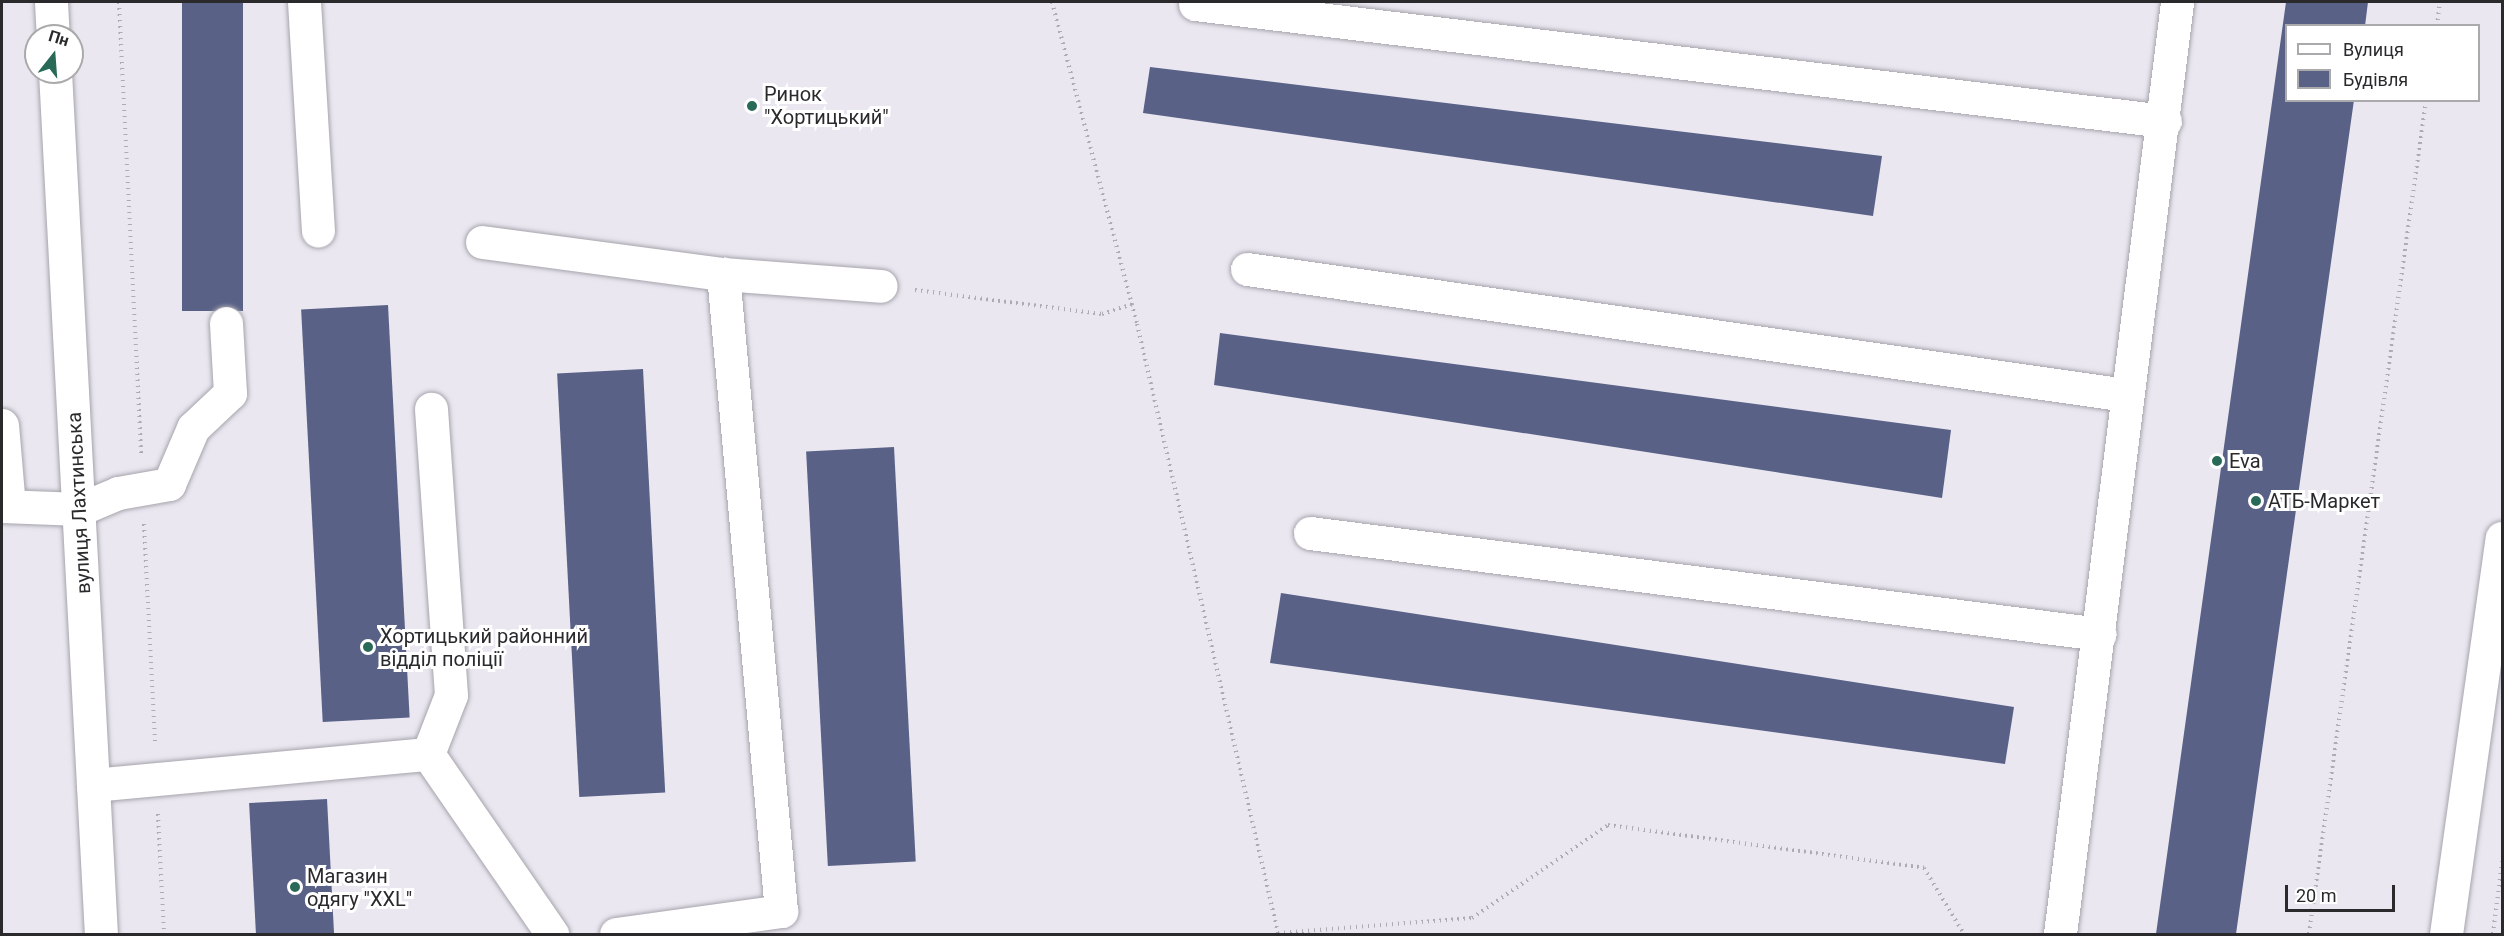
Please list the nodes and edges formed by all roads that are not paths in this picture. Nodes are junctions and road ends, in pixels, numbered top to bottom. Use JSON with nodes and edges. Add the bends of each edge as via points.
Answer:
{"nodes":[{"id":1,"x":51,"y":2,"type":"edge"},
{"id":2,"x":304,"y":2,"type":"edge"},
{"id":3,"x":2177,"y":2,"type":"edge"},
{"id":4,"x":1195,"y":4,"type":"dead end"},
{"id":5,"x":52,"y":24,"type":"edge"},
{"id":6,"x":56,"y":84,"type":"edge"},
{"id":7,"x":2165,"y":121,"type":"junction"},
{"id":8,"x":318,"y":231,"type":"dead end"},
{"id":9,"x":482,"y":242,"type":"dead end"},
{"id":10,"x":1247,"y":269,"type":"dead end"},
{"id":11,"x":723,"y":274,"type":"junction"},
{"id":12,"x":881,"y":286,"type":"road end"},
{"id":13,"x":226,"y":323,"type":"dead end"},
{"id":14,"x":2126,"y":395,"type":"junction"},
{"id":15,"x":431,"y":409,"type":"dead end"},
{"id":16,"x":2,"y":425,"type":"edge"},
{"id":17,"x":5,"y":506,"type":"edge"},
{"id":18,"x":80,"y":509,"type":"junction"},
{"id":19,"x":1310,"y":533,"type":"dead end"},
{"id":20,"x":2502,"y":538,"type":"edge"},
{"id":21,"x":2100,"y":634,"type":"junction"},
{"id":22,"x":428,"y":754,"type":"junction"},
{"id":23,"x":93,"y":785,"type":"junction"},
{"id":24,"x":101,"y":934,"type":"edge"},
{"id":25,"x":552,"y":934,"type":"edge"},
{"id":26,"x":616,"y":934,"type":"edge"},
{"id":27,"x":2060,"y":934,"type":"edge"},
{"id":28,"x":2446,"y":934,"type":"edge"}],
"edges":[{"from":1,"to":5,"type":"street"},
{"from":2,"to":8,"type":"street"},
{"from":3,"to":7,"type":"street"},
{"from":4,"to":7,"type":"street"},
{"from":6,"to":18,"type":"street","name":"вулиця Лахтинська"},
{"from":7,"to":14,"type":"street"},
{"from":9,"to":11,"type":"street"},
{"from":10,"to":14,"type":"street"},
{"from":11,"to":12,"type":"street"},
{"from":11,"to":26,"type":"street","via":[[781,911]]},
{"from":13,"to":18,"type":"street","via":[[230,393],[193,428],[169,484],[118,493]]},
{"from":14,"to":21,"type":"street"},
{"from":15,"to":22,"type":"street","via":[[451,694]]},
{"from":16,"to":17,"type":"street"},
{"from":17,"to":18,"type":"street"},
{"from":18,"to":23,"type":"street","name":"вулиця Лахтинська"},
{"from":19,"to":21,"type":"street"},
{"from":20,"to":28,"type":"street"},
{"from":21,"to":27,"type":"street"},
{"from":22,"to":23,"type":"street"},
{"from":22,"to":25,"type":"street"},
{"from":23,"to":24,"type":"street","name":"вулиця Лахтинська"}]}
